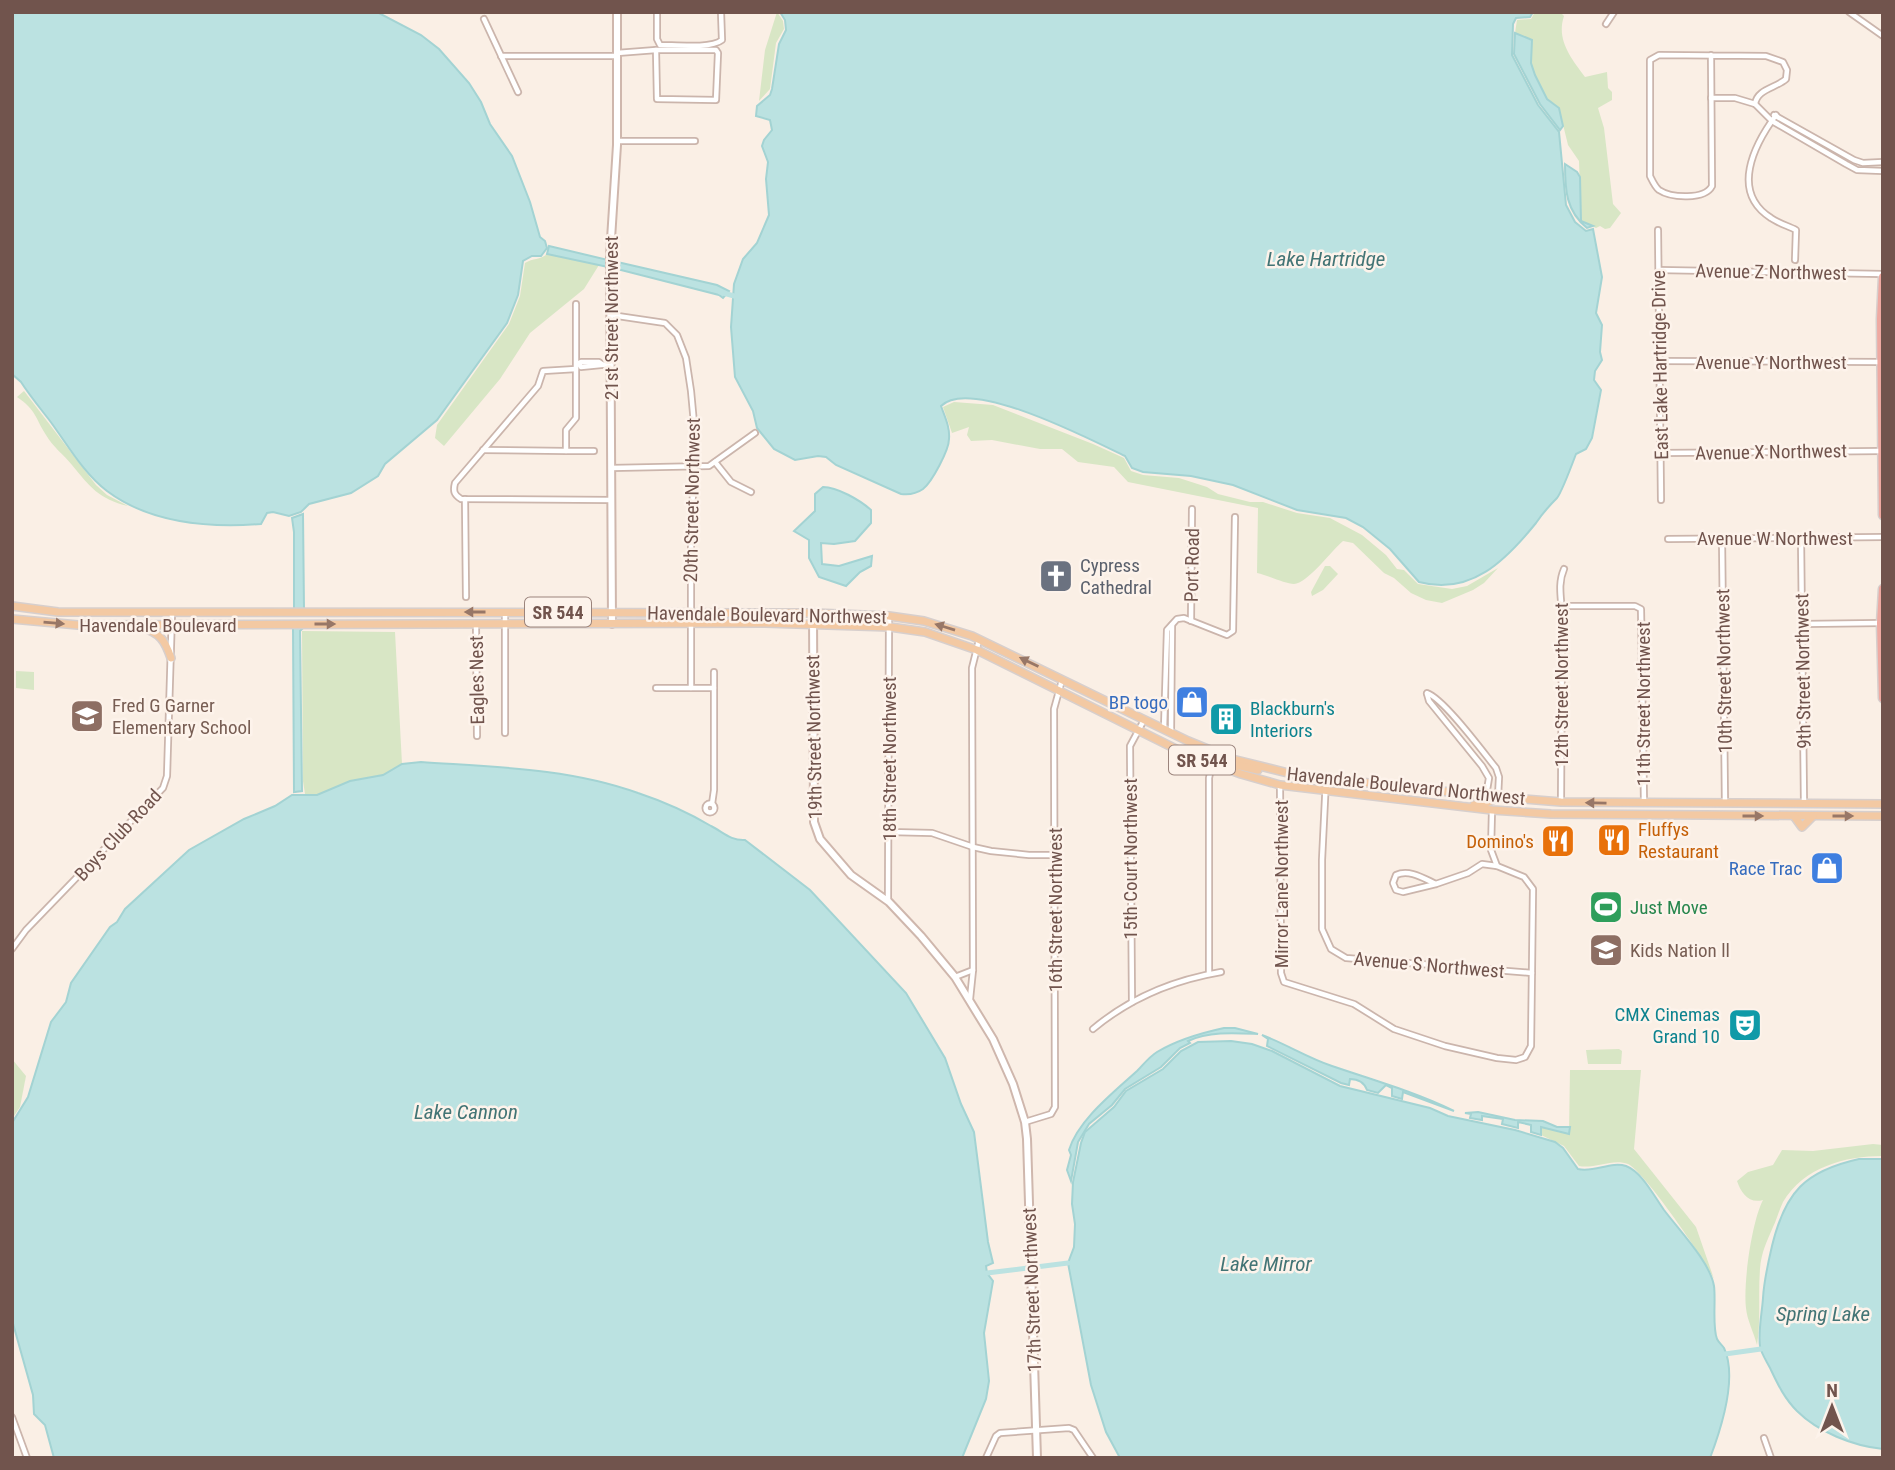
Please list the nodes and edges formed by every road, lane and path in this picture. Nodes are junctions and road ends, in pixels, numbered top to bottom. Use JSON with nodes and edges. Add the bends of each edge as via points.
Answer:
{"nodes":[{"id":1,"x":617,"y":12,"type":"edge"},
{"id":2,"x":657,"y":12,"type":"edge"},
{"id":3,"x":721,"y":12,"type":"edge"},
{"id":4,"x":1614,"y":12,"type":"edge"},
{"id":5,"x":1849,"y":12,"type":"edge"},
{"id":6,"x":484,"y":19,"type":"dead end"},
{"id":7,"x":1606,"y":24,"type":"dead end"},
{"id":8,"x":1883,"y":36,"type":"edge"},
{"id":9,"x":656,"y":50,"type":"junction"},
{"id":10,"x":617,"y":54,"type":"junction"},
{"id":11,"x":501,"y":55,"type":"junction"},
{"id":12,"x":1711,"y":55,"type":"junction"},
{"id":13,"x":518,"y":92,"type":"dead end"},
{"id":14,"x":1711,"y":98,"type":"junction"},
{"id":15,"x":1755,"y":104,"type":"junction"},
{"id":16,"x":1766,"y":113,"type":"junction"},
{"id":17,"x":1776,"y":115,"type":"junction"},
{"id":18,"x":1772,"y":121,"type":"junction"},
{"id":19,"x":617,"y":141,"type":"junction"},
{"id":20,"x":695,"y":141,"type":"dead end"},
{"id":21,"x":1818,"y":143,"type":"junction"},
{"id":22,"x":1883,"y":162,"type":"edge"},
{"id":23,"x":1883,"y":171,"type":"edge"},
{"id":24,"x":1658,"y":230,"type":"dead end"},
{"id":25,"x":1795,"y":260,"type":"dead end"},
{"id":26,"x":1659,"y":270,"type":"junction"},
{"id":27,"x":1883,"y":275,"type":"edge"},
{"id":28,"x":576,"y":304,"type":"dead end"},
{"id":29,"x":611,"y":315,"type":"junction"},
{"id":30,"x":1660,"y":362,"type":"junction"},
{"id":31,"x":1881,"y":362,"type":"junction"},
{"id":32,"x":611,"y":364,"type":"junction"},
{"id":33,"x":577,"y":366,"type":"junction"},
{"id":34,"x":755,"y":433,"type":"dead end"},
{"id":35,"x":483,"y":450,"type":"junction"},
{"id":36,"x":594,"y":450,"type":"dead end"},
{"id":37,"x":566,"y":451,"type":"junction"},
{"id":38,"x":1882,"y":451,"type":"edge"},
{"id":39,"x":1661,"y":453,"type":"junction"},
{"id":40,"x":715,"y":462,"type":"junction"},
{"id":41,"x":611,"y":468,"type":"junction"},
{"id":42,"x":696,"y":468,"type":"junction"},
{"id":43,"x":751,"y":492,"type":"dead end"},
{"id":44,"x":465,"y":499,"type":"junction"},
{"id":45,"x":611,"y":500,"type":"junction"},
{"id":46,"x":1661,"y":500,"type":"dead end"},
{"id":47,"x":1883,"y":501,"type":"edge"},
{"id":48,"x":1192,"y":509,"type":"dead end"},
{"id":49,"x":1883,"y":515,"type":"edge"},
{"id":50,"x":1235,"y":517,"type":"dead end"},
{"id":51,"x":1883,"y":537,"type":"edge"},
{"id":52,"x":1722,"y":538,"type":"junction"},
{"id":53,"x":1801,"y":538,"type":"junction"},
{"id":54,"x":1668,"y":540,"type":"dead end"},
{"id":55,"x":1564,"y":569,"type":"dead end"},
{"id":56,"x":1883,"y":589,"type":"edge"},
{"id":57,"x":466,"y":597,"type":"dead end"},
{"id":58,"x":12,"y":606,"type":"edge"},
{"id":59,"x":1562,"y":606,"type":"junction"},
{"id":60,"x":290,"y":612,"type":"joint"},
{"id":61,"x":369,"y":612,"type":"junction"},
{"id":62,"x":505,"y":612,"type":"junction"},
{"id":63,"x":172,"y":613,"type":"junction"},
{"id":64,"x":612,"y":613,"type":"junction"},
{"id":65,"x":691,"y":613,"type":"junction"},
{"id":66,"x":813,"y":613,"type":"junction"},
{"id":67,"x":889,"y":616,"type":"junction"},
{"id":68,"x":12,"y":619,"type":"edge"},
{"id":69,"x":1191,"y":621,"type":"junction"},
{"id":70,"x":304,"y":624,"type":"joint"},
{"id":71,"x":369,"y":624,"type":"junction"},
{"id":72,"x":476,"y":624,"type":"junction"},
{"id":73,"x":505,"y":624,"type":"junction"},
{"id":74,"x":612,"y":624,"type":"junction"},
{"id":75,"x":691,"y":624,"type":"junction"},
{"id":76,"x":813,"y":624,"type":"junction"},
{"id":77,"x":1803,"y":624,"type":"junction"},
{"id":78,"x":1882,"y":624,"type":"edge"},
{"id":79,"x":134,"y":625,"type":"junction"},
{"id":80,"x":172,"y":625,"type":"junction"},
{"id":81,"x":890,"y":626,"type":"junction"},
{"id":82,"x":979,"y":639,"type":"junction"},
{"id":83,"x":977,"y":649,"type":"junction"},
{"id":84,"x":171,"y":658,"type":"junction"},
{"id":85,"x":714,"y":672,"type":"dead end"},
{"id":86,"x":1063,"y":678,"type":"junction"},
{"id":87,"x":656,"y":688,"type":"dead end"},
{"id":88,"x":691,"y":688,"type":"junction"},
{"id":89,"x":714,"y":688,"type":"junction"},
{"id":90,"x":1059,"y":689,"type":"junction"},
{"id":91,"x":1883,"y":698,"type":"edge"},
{"id":92,"x":1144,"y":720,"type":"junction"},
{"id":93,"x":1138,"y":729,"type":"junction"},
{"id":94,"x":1167,"y":731,"type":"junction"},
{"id":95,"x":505,"y":733,"type":"dead end"},
{"id":96,"x":477,"y":736,"type":"dead end"},
{"id":97,"x":1212,"y":764,"type":"junction"},
{"id":98,"x":1269,"y":770,"type":"junction"},
{"id":99,"x":1326,"y":779,"type":"junction"},
{"id":100,"x":1280,"y":785,"type":"junction"},
{"id":101,"x":1325,"y":792,"type":"junction"},
{"id":102,"x":1486,"y":796,"type":"junction"},
{"id":103,"x":1498,"y":797,"type":"junction"},
{"id":104,"x":1517,"y":799,"type":"junction"},
{"id":105,"x":1561,"y":802,"type":"junction"},
{"id":106,"x":1644,"y":803,"type":"junction"},
{"id":107,"x":1725,"y":803,"type":"junction"},
{"id":108,"x":712,"y":804,"type":"dead end"},
{"id":109,"x":1804,"y":804,"type":"junction"},
{"id":110,"x":1883,"y":804,"type":"edge"},
{"id":111,"x":1455,"y":806,"type":"junction"},
{"id":112,"x":1492,"y":810,"type":"junction"},
{"id":113,"x":1644,"y":816,"type":"junction"},
{"id":114,"x":1726,"y":816,"type":"junction"},
{"id":115,"x":1883,"y":816,"type":"edge"},
{"id":116,"x":890,"y":832,"type":"junction"},
{"id":117,"x":973,"y":847,"type":"junction"},
{"id":118,"x":1491,"y":850,"type":"junction"},
{"id":119,"x":1055,"y":855,"type":"junction"},
{"id":120,"x":1482,"y":864,"type":"junction"},
{"id":121,"x":1497,"y":866,"type":"junction"},
{"id":122,"x":1436,"y":884,"type":"junction"},
{"id":123,"x":888,"y":902,"type":"junction"},
{"id":124,"x":12,"y":949,"type":"edge"},
{"id":125,"x":973,"y":970,"type":"junction"},
{"id":126,"x":1221,"y":972,"type":"dead end"},
{"id":127,"x":1532,"y":973,"type":"junction"},
{"id":128,"x":1209,"y":974,"type":"junction"},
{"id":129,"x":955,"y":977,"type":"junction"},
{"id":130,"x":970,"y":999,"type":"junction"},
{"id":131,"x":1132,"y":1002,"type":"junction"},
{"id":132,"x":1093,"y":1029,"type":"dead end"},
{"id":133,"x":1025,"y":1122,"type":"junction"},
{"id":134,"x":12,"y":1418,"type":"edge"},
{"id":135,"x":1035,"y":1430,"type":"junction"},
{"id":136,"x":1764,"y":1438,"type":"dead end"},
{"id":137,"x":27,"y":1458,"type":"edge"},
{"id":138,"x":986,"y":1458,"type":"edge"},
{"id":139,"x":1037,"y":1458,"type":"edge"},
{"id":140,"x":1093,"y":1458,"type":"edge"},
{"id":141,"x":1771,"y":1458,"type":"edge"}],
"edges":[{"from":1,"to":10,"type":"street","name":"21st Street Northwest"},
{"from":2,"to":3,"type":"street","via":[[660,45],[688,46],[716,45],[722,40]]},
{"from":4,"to":7,"type":"street"},
{"from":5,"to":8,"type":"street"},
{"from":6,"to":11,"type":"street"},
{"from":9,"to":9,"type":"street","via":[[657,99],[716,100],[716,50]]},
{"from":9,"to":10,"type":"street"},
{"from":10,"to":11,"type":"street"},
{"from":10,"to":19,"type":"street","name":"21st Street Northwest"},
{"from":11,"to":13,"type":"street"},
{"from":12,"to":14,"type":"street"},
{"from":12,"to":14,"type":"street","via":[[1659,55],[1650,60],[1650,176],[1657,189],[1691,195],[1710,191]]},
{"from":12,"to":15,"type":"street","via":[[1766,56],[1783,62],[1786,79],[1761,92]]},
{"from":14,"to":15,"type":"street"},
{"from":15,"to":16,"type":"street"},
{"from":16,"to":17,"type":"street"},
{"from":16,"to":18,"type":"street"},
{"from":17,"to":18,"type":"street"},
{"from":17,"to":21,"type":"street"},
{"from":18,"to":21,"type":"street"},
{"from":18,"to":25,"type":"street","via":[[1751,158],[1749,185],[1760,209],[1796,230]]},
{"from":19,"to":20,"type":"street"},
{"from":19,"to":29,"type":"street","name":"21st Street Northwest"},
{"from":21,"to":22,"type":"street","via":[[1863,163]]},
{"from":21,"to":23,"type":"street","via":[[1857,170]]},
{"from":24,"to":26,"type":"street","name":"East Lake Hartridge Drive"},
{"from":26,"to":27,"type":"street","name":"Avenue Z Northwest"},
{"from":26,"to":30,"type":"street","name":"East Lake Hartridge Drive"},
{"from":27,"to":31,"type":"highway"},
{"from":28,"to":33,"type":"street"},
{"from":29,"to":32,"type":"street","name":"21st Street Northwest"},
{"from":29,"to":42,"type":"street","name":"20th Street Northwest","via":[[665,323],[677,335],[691,391]]},
{"from":30,"to":31,"type":"street","name":"Avenue Y Northwest"},
{"from":30,"to":39,"type":"street","name":"East Lake Hartridge Drive"},
{"from":31,"to":38,"type":"highway"},
{"from":32,"to":33,"type":"street","via":[[581,362]]},
{"from":32,"to":41,"type":"street","name":"21st Street Northwest"},
{"from":33,"to":35,"type":"street","via":[[543,371],[538,386]]},
{"from":33,"to":37,"type":"street","via":[[576,418],[566,430]]},
{"from":34,"to":40,"type":"street"},
{"from":35,"to":37,"type":"street"},
{"from":35,"to":44,"type":"street","via":[[455,483],[456,495]]},
{"from":36,"to":37,"type":"street"},
{"from":38,"to":39,"type":"street","name":"Avenue X Northwest"},
{"from":38,"to":47,"type":"highway"},
{"from":39,"to":46,"type":"street","name":"East Lake Hartridge Drive"},
{"from":40,"to":42,"type":"street"},
{"from":40,"to":43,"type":"street","via":[[735,484]]},
{"from":41,"to":42,"type":"street"},
{"from":41,"to":45,"type":"street","name":"21st Street Northwest"},
{"from":42,"to":65,"type":"street","name":"20th Street Northwest"},
{"from":44,"to":45,"type":"street"},
{"from":44,"to":57,"type":"street"},
{"from":45,"to":64,"type":"street","name":"21st Street Northwest"},
{"from":47,"to":49,"type":"highway"},
{"from":48,"to":69,"type":"street","name":"Port Road"},
{"from":50,"to":69,"type":"street","via":[[1234,628],[1227,635]]},
{"from":51,"to":53,"type":"street","name":"Avenue W Northwest"},
{"from":52,"to":53,"type":"street","name":"Avenue W Northwest"},
{"from":52,"to":54,"type":"street","name":"Avenue W Northwest"},
{"from":52,"to":107,"type":"street","name":"10th Street Northwest"},
{"from":53,"to":77,"type":"street","name":"9th Street Northwest"},
{"from":55,"to":59,"type":"street","name":"12th Street Northwest"},
{"from":56,"to":78,"type":"highway"},
{"from":58,"to":63,"type":"main road","name":"Havendale Boulevard","number":"SR 544","via":[[58,612]]},
{"from":59,"to":105,"type":"street","name":"12th Street Northwest"},
{"from":59,"to":106,"type":"street","name":"11th Street Northwest","via":[[1639,607],[1643,619]]},
{"from":60,"to":61,"type":"main road","name":"Havendale Boulevard Northwest","number":"SR 544"},
{"from":60,"to":63,"type":"main road","name":"Havendale Boulevard","number":"SR 544"},
{"from":62,"to":61,"type":"main road","name":"Havendale Boulevard Northwest","number":"SR 544","one_way":true},
{"from":61,"to":71,"type":"main road"},
{"from":62,"to":64,"type":"main road","name":"Havendale Boulevard Northwest","number":"SR 544"},
{"from":62,"to":73,"type":"street"},
{"from":63,"to":80,"type":"street","name":"Boys Club Road"},
{"from":64,"to":65,"type":"main road","name":"Havendale Boulevard Northwest","number":"SR 544"},
{"from":64,"to":74,"type":"street","name":"21st Street Northwest"},
{"from":65,"to":66,"type":"main road","name":"Havendale Boulevard Northwest","number":"SR 544"},
{"from":65,"to":75,"type":"street","name":"20th Street Northwest"},
{"from":66,"to":67,"type":"main road","name":"Havendale Boulevard Northwest","number":"SR 544"},
{"from":66,"to":76,"type":"street","name":"19th Street Northwest"},
{"from":67,"to":81,"type":"street","name":"18th Street Northwest"},
{"from":82,"to":67,"type":"main road","name":"Havendale Boulevard Northwest","number":"SR 544","one_way":true,"via":[[924,621]]},
{"from":68,"to":79,"type":"main road","name":"Havendale Boulevard","number":"SR 544","one_way":true},
{"from":69,"to":94,"type":"street","via":[[1180,618],[1172,624]]},
{"from":70,"to":71,"type":"main road","name":"Havendale Boulevard Northwest","number":"SR 544","one_way":true},
{"from":70,"to":80,"type":"main road","name":"Havendale Boulevard","number":"SR 544"},
{"from":71,"to":72,"type":"main road","name":"Havendale Boulevard Northwest","number":"SR 544"},
{"from":72,"to":73,"type":"main road","name":"Havendale Boulevard Northwest","number":"SR 544"},
{"from":72,"to":96,"type":"street","name":"Eagles Nest"},
{"from":73,"to":74,"type":"main road","name":"Havendale Boulevard Northwest","number":"SR 544"},
{"from":73,"to":95,"type":"street"},
{"from":74,"to":75,"type":"main road","name":"Havendale Boulevard Northwest","number":"SR 544"},
{"from":75,"to":76,"type":"main road","name":"Havendale Boulevard Northwest","number":"SR 544"},
{"from":75,"to":88,"type":"street","name":"20th Street Northwest"},
{"from":76,"to":81,"type":"main road","name":"Havendale Boulevard Northwest","number":"SR 544"},
{"from":76,"to":123,"type":"street","name":"19th Street Northwest","via":[[814,822],[820,838],[851,875]]},
{"from":77,"to":78,"type":"street"},
{"from":77,"to":109,"type":"street","name":"9th Street Northwest"},
{"from":78,"to":91,"type":"highway"},
{"from":79,"to":80,"type":"main road","name":"Havendale Boulevard","number":"SR 544"},
{"from":79,"to":84,"type":"main road","via":[[157,632]]},
{"from":80,"to":84,"type":"street","name":"Boys Club Road"},
{"from":81,"to":83,"type":"main road","name":"Havendale Boulevard Northwest","number":"SR 544"},
{"from":81,"to":116,"type":"street","name":"18th Street Northwest"},
{"from":82,"to":83,"type":"street"},
{"from":86,"to":82,"type":"main road","name":"Havendale Boulevard Northwest","number":"SR 544","one_way":true},
{"from":83,"to":90,"type":"main road","name":"Havendale Boulevard Northwest","number":"SR 544"},
{"from":83,"to":117,"type":"street","via":[[972,664]]},
{"from":84,"to":124,"type":"street","name":"Boys Club Road","via":[[163,788]]},
{"from":85,"to":89,"type":"street"},
{"from":86,"to":90,"type":"street","name":"16th Street Northwest"},
{"from":86,"to":92,"type":"main road","name":"Havendale Boulevard Northwest","number":"SR 544"},
{"from":87,"to":88,"type":"street"},
{"from":88,"to":89,"type":"street"},
{"from":89,"to":108,"type":"street"},
{"from":90,"to":93,"type":"main road","name":"Havendale Boulevard Northwest","number":"SR 544"},
{"from":90,"to":119,"type":"street","name":"16th Street Northwest","via":[[1054,709]]},
{"from":92,"to":93,"type":"street","name":"15th Court Northwest"},
{"from":92,"to":94,"type":"main road","name":"Havendale Boulevard Northwest","number":"SR 544"},
{"from":93,"to":97,"type":"main road","name":"Havendale Boulevard Northwest","number":"SR 544"},
{"from":93,"to":131,"type":"street","name":"15th Court Northwest","via":[[1130,746]]},
{"from":94,"to":98,"type":"main road","name":"Havendale Boulevard Northwest","number":"SR 544"},
{"from":97,"to":98,"type":"main road"},
{"from":97,"to":100,"type":"main road","name":"Havendale Boulevard Northwest","number":"SR 544"},
{"from":97,"to":128,"type":"street"},
{"from":98,"to":99,"type":"main road","name":"Havendale Boulevard Northwest","number":"SR 544"},
{"from":99,"to":101,"type":"street"},
{"from":99,"to":102,"type":"main road","name":"Havendale Boulevard Northwest","number":"SR 544"},
{"from":100,"to":101,"type":"main road","name":"Havendale Boulevard Northwest","number":"SR 544"},
{"from":100,"to":127,"type":"street","name":"Mirror Lane Northwest","via":[[1284,982],[1354,1004],[1394,1029],[1477,1055],[1516,1060],[1527,1055],[1531,1046]]},
{"from":101,"to":111,"type":"main road","name":"Havendale Boulevard Northwest","number":"SR 544"},
{"from":101,"to":127,"type":"street","name":"Avenue S Northwest","via":[[1322,929],[1330,948],[1346,958]]},
{"from":102,"to":103,"type":"main road","name":"Havendale Boulevard Northwest","number":"SR 544"},
{"from":102,"to":103,"type":"street","via":[[1489,778],[1482,766],[1426,694],[1434,696],[1496,768]]},
{"from":103,"to":104,"type":"main road","name":"Havendale Boulevard Northwest","number":"SR 544"},
{"from":103,"to":111,"type":"main road"},
{"from":104,"to":105,"type":"main road","name":"Havendale Boulevard Northwest","number":"SR 544"},
{"from":104,"to":112,"type":"main road"},
{"from":106,"to":105,"type":"main road","name":"Havendale Boulevard Northwest","number":"SR 544","one_way":true},
{"from":106,"to":107,"type":"main road","name":"Havendale Boulevard Northwest","number":"SR 544"},
{"from":106,"to":113,"type":"main road"},
{"from":107,"to":109,"type":"main road","name":"Havendale Boulevard Northwest","number":"SR 544"},
{"from":107,"to":114,"type":"main road"},
{"from":109,"to":110,"type":"main road","name":"Havendale Boulevard Northwest","number":"SR 544"},
{"from":111,"to":112,"type":"main road","name":"Havendale Boulevard Northwest","number":"SR 544"},
{"from":112,"to":113,"type":"main road","name":"Havendale Boulevard Northwest","number":"SR 544"},
{"from":112,"to":118,"type":"street"},
{"from":113,"to":114,"type":"main road","name":"Havendale Boulevard Northwest","number":"SR 544"},
{"from":114,"to":115,"type":"main road","name":"Havendale Boulevard Northwest","number":"SR 544","one_way":true},
{"from":116,"to":117,"type":"street","via":[[932,833]]},
{"from":116,"to":123,"type":"street","name":"18th Street Northwest"},
{"from":117,"to":119,"type":"street"},
{"from":117,"to":125,"type":"street"},
{"from":118,"to":120,"type":"street"},
{"from":118,"to":121,"type":"street"},
{"from":119,"to":133,"type":"street","name":"16th Street Northwest","via":[[1055,1107],[1051,1114]]},
{"from":120,"to":121,"type":"street"},
{"from":120,"to":122,"type":"street"},
{"from":121,"to":127,"type":"street","via":[[1524,877],[1533,889]]},
{"from":122,"to":122,"type":"street","via":[[1403,892],[1394,887],[1393,878],[1403,872]]},
{"from":123,"to":129,"type":"street","name":"19th Street Northwest"},
{"from":125,"to":129,"type":"street"},
{"from":125,"to":130,"type":"street"},
{"from":126,"to":128,"type":"street"},
{"from":128,"to":131,"type":"street","via":[[1163,987]]},
{"from":129,"to":130,"type":"street","name":"17th Street Northwest"},
{"from":130,"to":133,"type":"street","name":"17th Street Northwest","via":[[1005,1065]]},
{"from":131,"to":132,"type":"street"},
{"from":133,"to":135,"type":"street","name":"17th Street Northwest"},
{"from":134,"to":137,"type":"street"},
{"from":135,"to":138,"type":"street","via":[[1000,1433]]},
{"from":135,"to":139,"type":"street","name":"17th Street Northwest"},
{"from":135,"to":140,"type":"street","via":[[1073,1429]]},
{"from":136,"to":141,"type":"street"}]}
